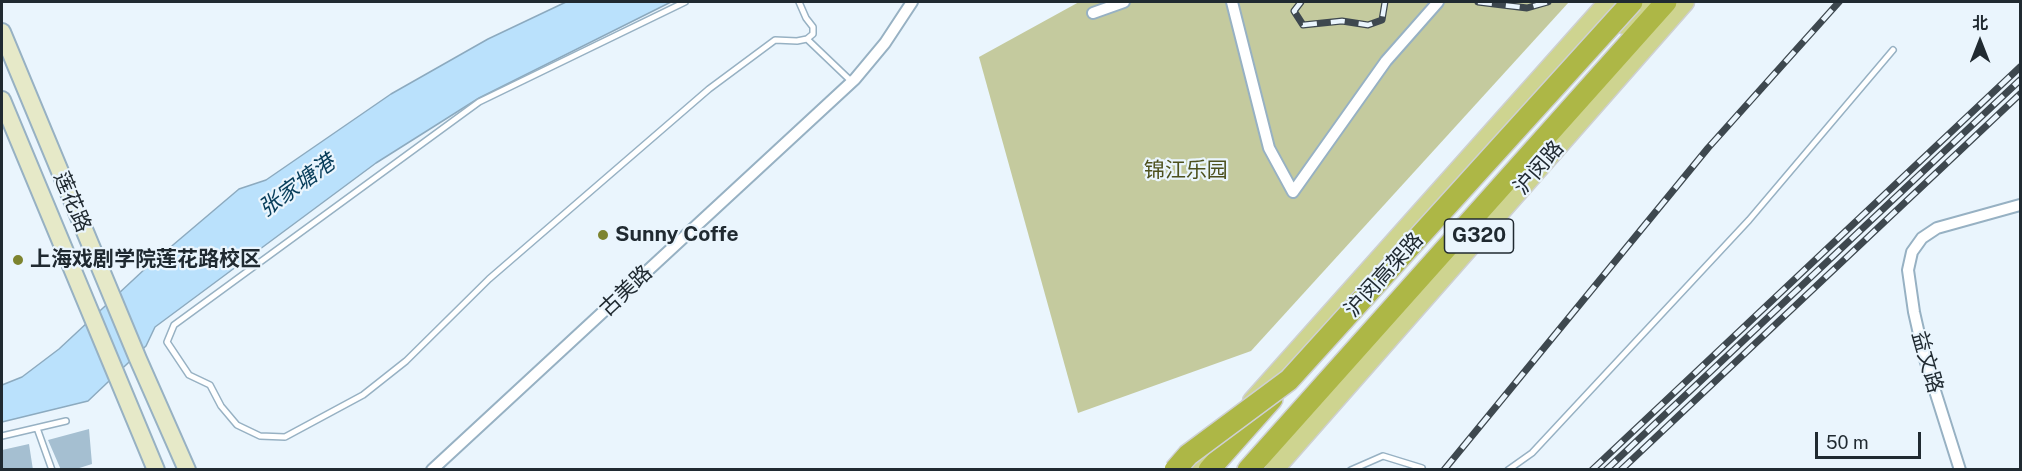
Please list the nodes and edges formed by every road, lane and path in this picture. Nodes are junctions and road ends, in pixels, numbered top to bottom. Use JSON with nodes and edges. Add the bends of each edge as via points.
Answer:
{"nodes":[{"id":1,"x":685,"y":2,"type":"edge"},
{"id":2,"x":799,"y":2,"type":"edge"},
{"id":3,"x":912,"y":2,"type":"edge"},
{"id":4,"x":1124,"y":2,"type":"edge"},
{"id":5,"x":1232,"y":2,"type":"edge"},
{"id":6,"x":1438,"y":2,"type":"edge"},
{"id":7,"x":1608,"y":2,"type":"edge"},
{"id":8,"x":1632,"y":2,"type":"edge"},
{"id":9,"x":1646,"y":2,"type":"edge"},
{"id":10,"x":1666,"y":2,"type":"edge"},
{"id":11,"x":1685,"y":2,"type":"edge"},
{"id":12,"x":1093,"y":13,"type":"dead end"},
{"id":13,"x":2,"y":32,"type":"edge"},
{"id":14,"x":807,"y":39,"type":"junction"},
{"id":15,"x":1567,"y":47,"type":"junction"},
{"id":16,"x":1893,"y":50,"type":"dead end"},
{"id":17,"x":852,"y":82,"type":"junction"},
{"id":18,"x":2,"y":99,"type":"edge"},
{"id":19,"x":2020,"y":205,"type":"edge"},
{"id":20,"x":1289,"y":380,"type":"junction"},
{"id":21,"x":66,"y":421,"type":"dead end"},
{"id":22,"x":37,"y":428,"type":"junction"},
{"id":23,"x":2,"y":436,"type":"edge"},
{"id":24,"x":1422,"y":468,"type":"dead end"},
{"id":25,"x":52,"y":470,"type":"edge"},
{"id":26,"x":156,"y":470,"type":"edge"},
{"id":27,"x":187,"y":470,"type":"edge"},
{"id":28,"x":432,"y":470,"type":"edge"},
{"id":29,"x":1175,"y":470,"type":"edge"},
{"id":30,"x":1191,"y":470,"type":"edge"},
{"id":31,"x":1209,"y":470,"type":"edge"},
{"id":32,"x":1248,"y":470,"type":"edge"},
{"id":33,"x":1274,"y":470,"type":"edge"},
{"id":34,"x":1351,"y":470,"type":"edge"},
{"id":35,"x":1508,"y":470,"type":"edge"},
{"id":36,"x":1960,"y":470,"type":"edge"}],
"edges":[{"from":1,"to":14,"type":"lane","via":[[479,102],[174,325],[167,342],[189,375],[210,385],[220,406],[237,424],[260,436],[285,437],[327,416],[363,395],[406,361],[489,279],[709,89],[775,40]]},
{"from":2,"to":14,"type":"lane","via":[[813,27],[813,34]]},
{"from":3,"to":17,"type":"street","name":"古美路"},
{"from":4,"to":12,"type":"street"},
{"from":5,"to":6,"type":"street","via":[[1269,148],[1293,192],[1386,61]]},
{"from":7,"to":15,"type":"main road","number":"G320"},
{"from":8,"to":20,"type":"highway","name":"沪闵高架路","bridge":true},
{"from":9,"to":15,"type":"main road","via":[[1614,38]]},
{"from":10,"to":32,"type":"highway","name":"沪闵高架路"},
{"from":11,"to":33,"type":"main road","name":"沪闵路","number":"G320"},
{"from":13,"to":27,"type":"main road","name":"莲花路"},
{"from":14,"to":17,"type":"lane"},
{"from":15,"to":30,"type":"main road","number":"G320"},
{"from":16,"to":35,"type":"lane","via":[[1741,229],[1532,453]]},
{"from":17,"to":28,"type":"street","name":"古美路"},
{"from":18,"to":26,"type":"main road","name":"莲花路"},
{"from":19,"to":36,"type":"street","name":"益文路","via":[[1937,228],[1922,238],[1912,252],[1908,270],[1914,312]]},
{"from":20,"to":29,"type":"highway","bridge":true,"via":[[1188,455]]},
{"from":20,"to":31,"type":"highway","name":"沪闵高架路","bridge":true},
{"from":21,"to":22,"type":"lane"},
{"from":22,"to":23,"type":"lane"},
{"from":22,"to":25,"type":"lane"},
{"from":24,"to":34,"type":"lane","via":[[1383,456]]}]}
